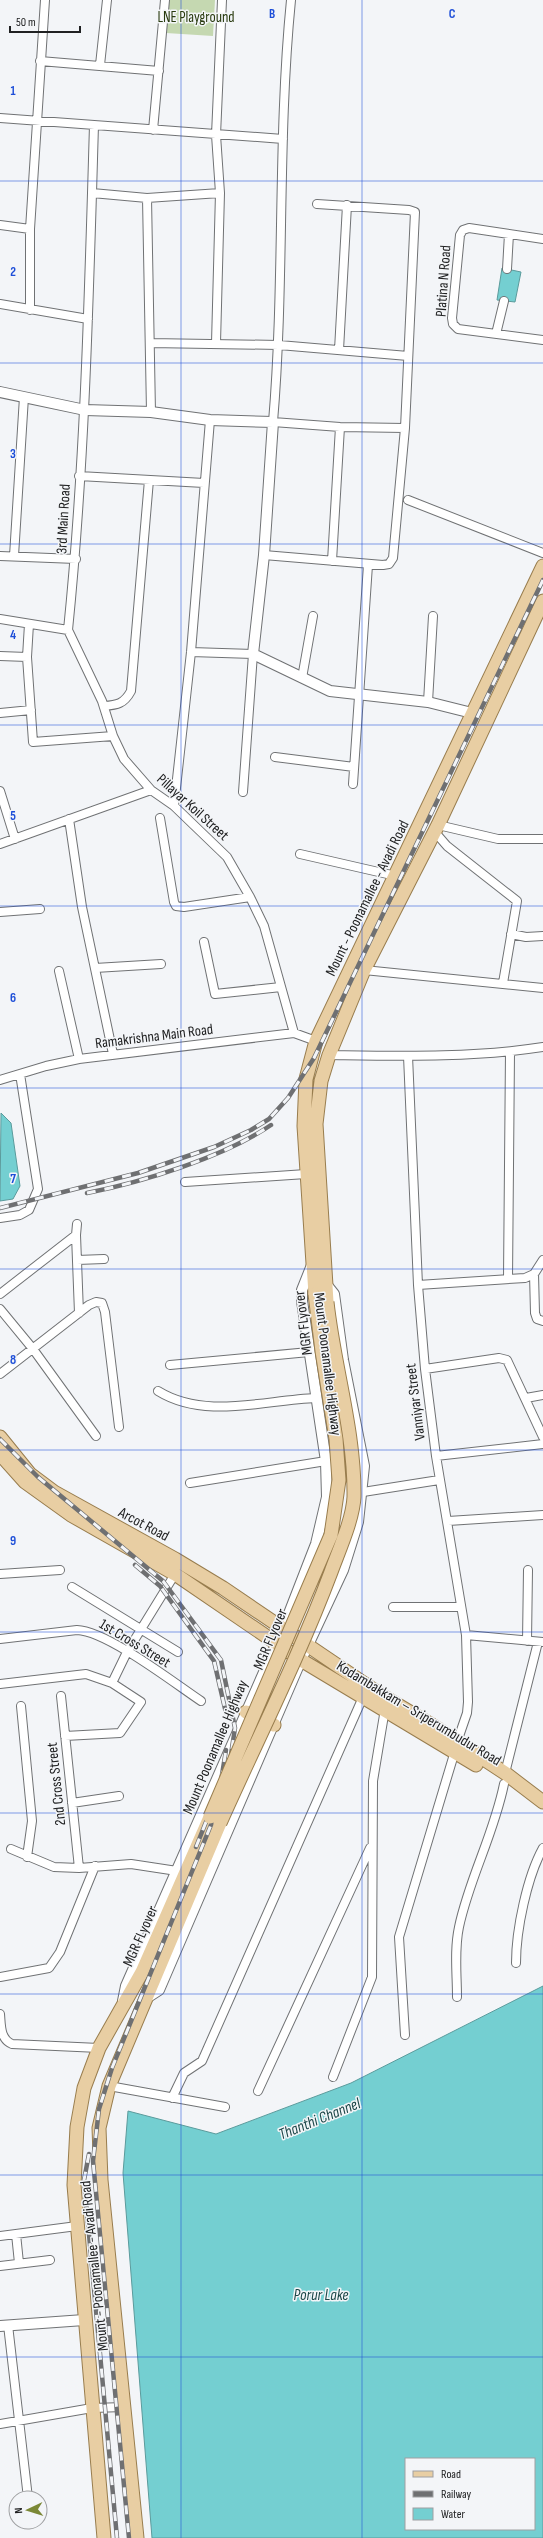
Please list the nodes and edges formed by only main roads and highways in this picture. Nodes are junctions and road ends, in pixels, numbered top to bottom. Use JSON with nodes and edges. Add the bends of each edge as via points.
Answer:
{"nodes":[{"id":1,"x":543,"y":566,"type":"edge"},
{"id":2,"x":543,"y":601,"type":"edge"},
{"id":3,"x":506,"y":643,"type":"junction"},
{"id":4,"x":519,"y":650,"type":"junction"},
{"id":5,"x":470,"y":718,"type":"junction"},
{"id":6,"x":481,"y":730,"type":"junction"},
{"id":7,"x":385,"y":913,"type":"junction"},
{"id":8,"x":312,"y":1265,"type":"joint"},
{"id":9,"x":326,"y":1284,"type":"joint"},
{"id":10,"x":0,"y":1437,"type":"edge"},
{"id":11,"x":0,"y":1454,"type":"edge"},
{"id":12,"x":283,"y":1629,"type":"joint"},
{"id":13,"x":276,"y":1643,"type":"joint"},
{"id":14,"x":246,"y":1712,"type":"road end"},
{"id":15,"x":274,"y":1725,"type":"road end"},
{"id":16,"x":456,"y":1746,"type":"junction"},
{"id":17,"x":504,"y":1778,"type":"junction"},
{"id":18,"x":543,"y":1802,"type":"edge"},
{"id":19,"x":543,"y":1813,"type":"edge"},
{"id":20,"x":145,"y":1999,"type":"joint"},
{"id":21,"x":122,"y":2003,"type":"joint"},
{"id":22,"x":104,"y":2538,"type":"edge"},
{"id":23,"x":137,"y":2538,"type":"edge"}],
"edges":[{"from":1,"to":3,"type":"main road","name":"Mount - Poonamallee - Avadi Road"},
{"from":2,"to":4,"type":"main road","name":"Mount - Poonamallee - Avadi Road"},
{"from":3,"to":4,"type":"main road"},
{"from":3,"to":5,"type":"main road","name":"Mount - Poonamallee - Avadi Road"},
{"from":4,"to":6,"type":"main road","name":"Mount - Poonamallee - Avadi Road"},
{"from":5,"to":6,"type":"main road"},
{"from":5,"to":7,"type":"main road","name":"Mount - Poonamallee - Avadi Road","via":[[396,876]]},
{"from":6,"to":7,"type":"main road","name":"Mount - Poonamallee - Avadi Road","via":[[436,828]]},
{"from":7,"to":8,"type":"main road","name":"Mount - Poonamallee - Avadi Road","via":[[316,1041],[306,1079],[304,1126]]},
{"from":7,"to":9,"type":"main road","name":"Mount - Poonamallee - Avadi Road","via":[[321,1081],[316,1124]]},
{"from":8,"to":21,"type":"main road","name":"MGR FLyover","bridge":true,"via":[[336,1439],[339,1480],[331,1535],[142,1972],[130,1995]]},
{"from":9,"to":20,"type":"main road","name":"MGR FLyover","bridge":true,"via":[[332,1347],[353,1461],[352,1506],[342,1543],[321,1598],[220,1823]]},
{"from":10,"to":12,"type":"main road","name":"Arcot Road","via":[[30,1474],[54,1492],[181,1562]]},
{"from":11,"to":13,"type":"main road","name":"Arcot Road","via":[[25,1482],[51,1502],[175,1574]]},
{"from":12,"to":16,"type":"main road","name":"Kodambakkam – Sriperumbudur Road"},
{"from":13,"to":16,"type":"main road","name":"Kodambakkam – Sriperumbudur Road","via":[[363,1697]]},
{"from":14,"to":15,"type":"main road"},
{"from":16,"to":17,"type":"main road","name":"Kodambakkam – Sriperumbudur Road"},
{"from":17,"to":18,"type":"main road","name":"Kodambakkam – Sriperumbudur Road"},
{"from":17,"to":19,"type":"main road","name":"Kodambakkam – Sriperumbudur Road"},
{"from":20,"to":23,"type":"main road","name":"Mount - Poonamallee - Avadi Road","via":[[109,2086],[99,2128],[101,2180]]},
{"from":21,"to":22,"type":"main road","name":"Mount - Poonamallee - Avadi Road","via":[[99,2048],[84,2088],[77,2127],[74,2185]]}]}
